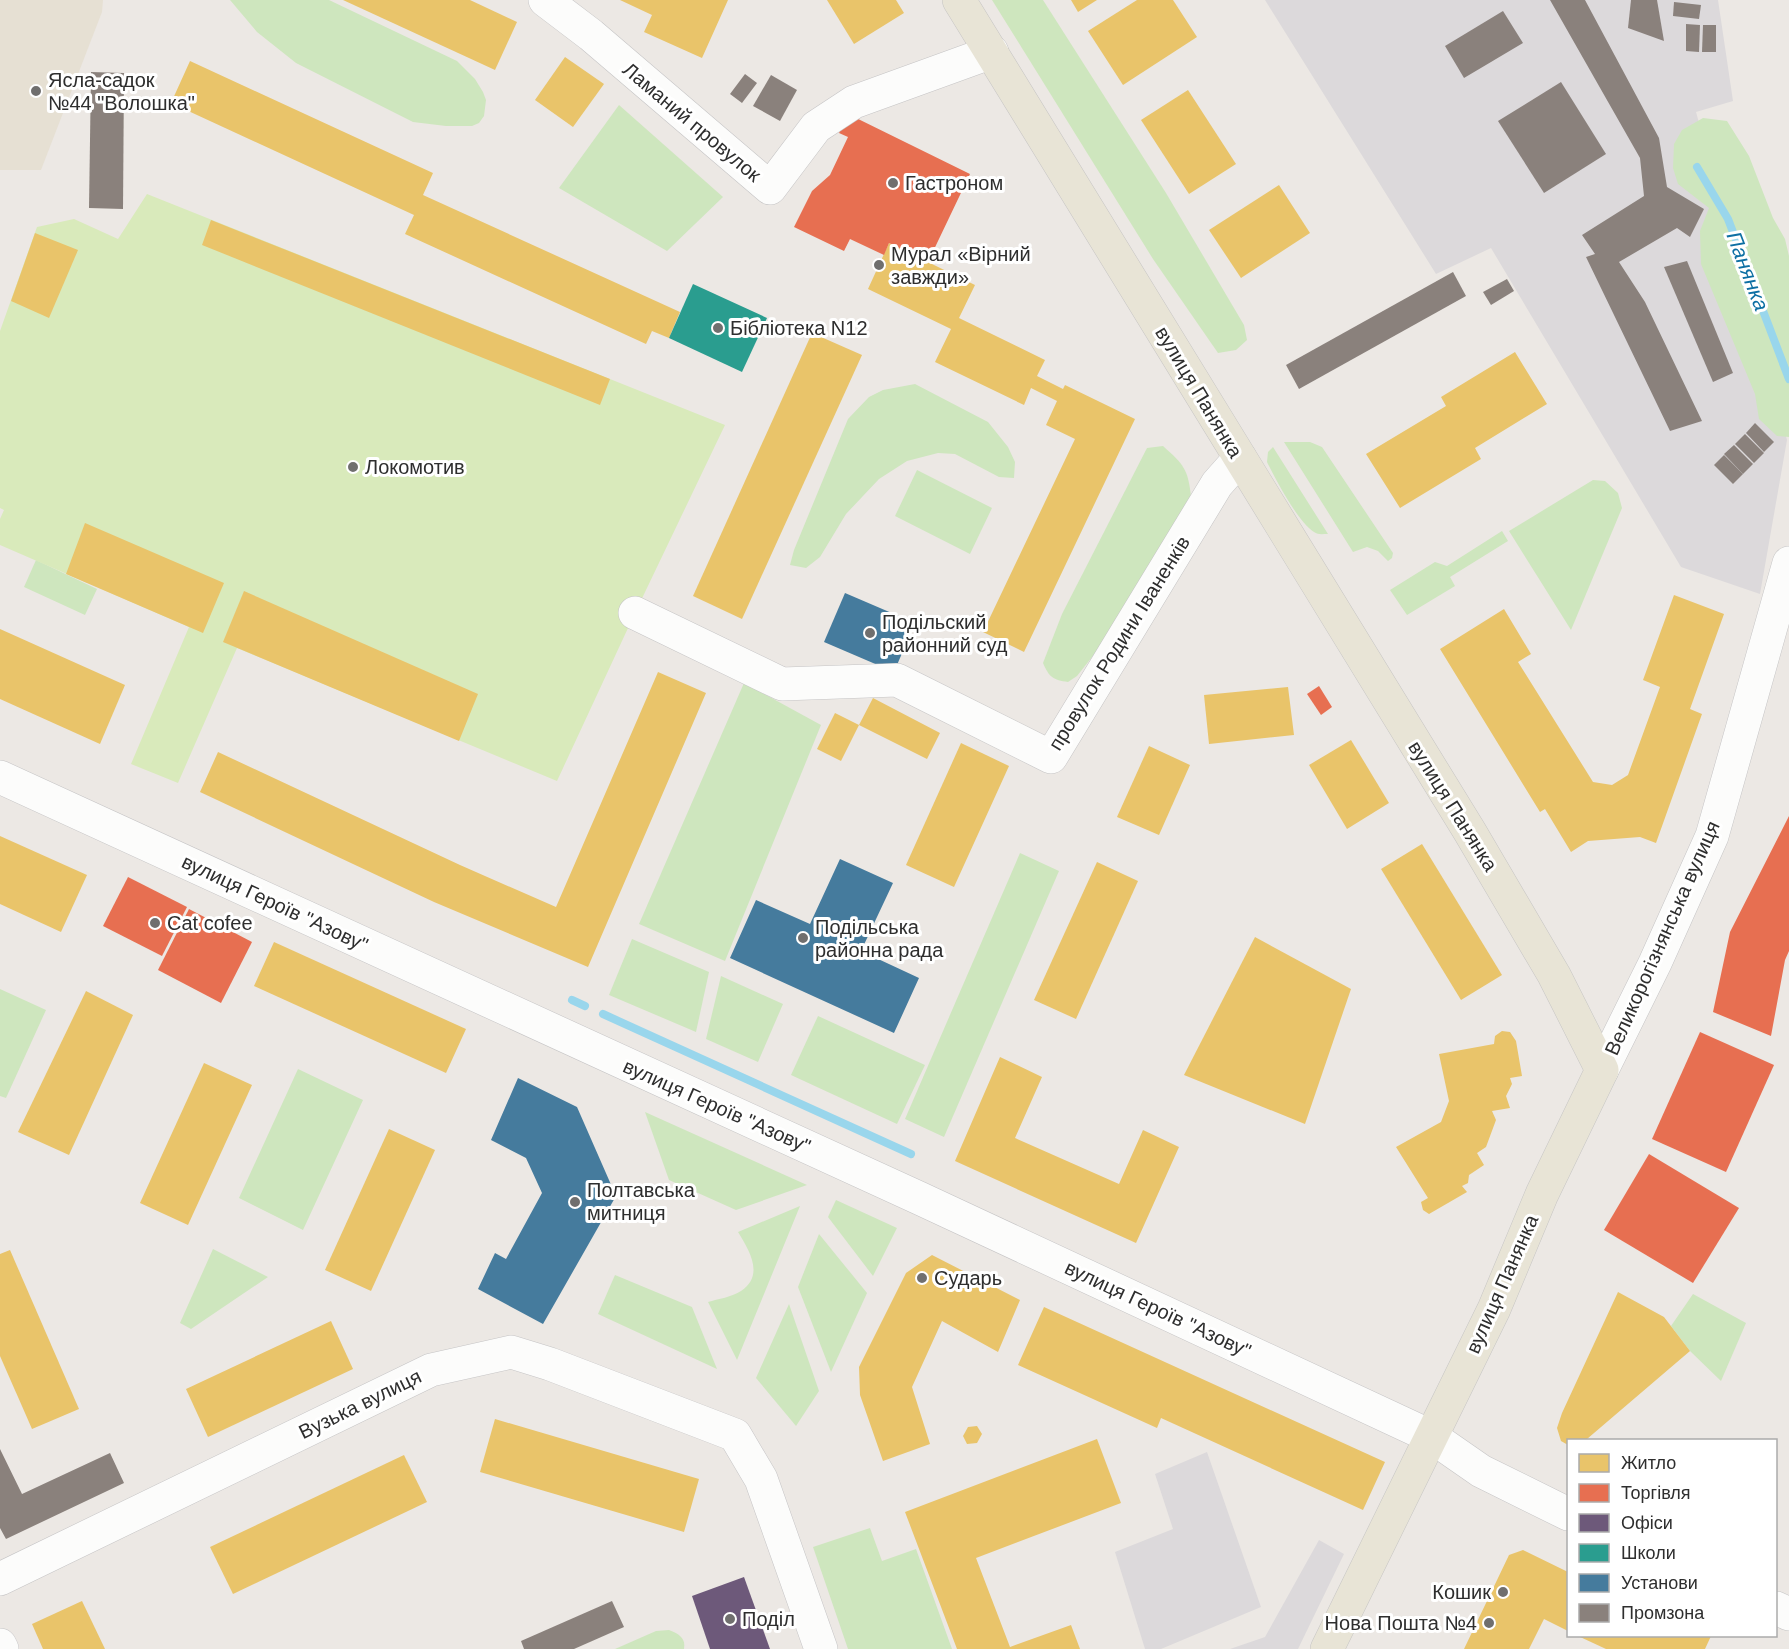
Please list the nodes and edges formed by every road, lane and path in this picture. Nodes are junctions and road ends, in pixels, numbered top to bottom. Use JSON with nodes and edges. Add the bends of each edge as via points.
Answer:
{"nodes":[{"id":1,"x":546,"y":0,"type":"edge"},
{"id":2,"x":959,"y":0,"type":"edge"},
{"id":3,"x":992,"y":52,"type":"junction"},
{"id":4,"x":1240,"y":458,"type":"junction"},
{"id":5,"x":1789,"y":563,"type":"edge"},
{"id":6,"x":635,"y":613,"type":"dead end"},
{"id":7,"x":0,"y":777,"type":"edge"},
{"id":8,"x":1602,"y":1071,"type":"junction"},
{"id":9,"x":1432,"y":1437,"type":"junction"},
{"id":10,"x":1567,"y":1513,"type":"edge"},
{"id":11,"x":0,"y":1579,"type":"edge"},
{"id":12,"x":0,"y":1645,"type":"edge"},
{"id":13,"x":2,"y":1649,"type":"edge"},
{"id":14,"x":820,"y":1649,"type":"edge"},
{"id":15,"x":1327,"y":1649,"type":"edge"}],
"edges":[{"from":1,"to":3,"type":"street","name":"Ламаний провулок","via":[[770,188],[816,127],[854,102]]},
{"from":2,"to":3,"type":"main road","name":"вулиця Панянка"},
{"from":3,"to":4,"type":"main road","name":"вулиця Панянка"},
{"from":4,"to":6,"type":"street","name":"провулок Родини Іваненків","via":[[1217,484],[1051,757],[897,680],[782,684]]},
{"from":4,"to":8,"type":"main road","name":"вулиця Панянка","via":[[1509,897]]},
{"from":5,"to":8,"type":"street","name":"Великорогізнянська вулиця","via":[[1712,836]]},
{"from":7,"to":9,"type":"street","name":"вулиця Героїв \"Азову\""},
{"from":8,"to":9,"type":"main road","name":"вулиця Панянка"},
{"from":9,"to":10,"type":"street","name":"вулиця Героїв \"Азову\"","via":[[1481,1471]]},
{"from":9,"to":15,"type":"main road","name":"вулиця Панянка"},
{"from":11,"to":14,"type":"street","name":"Вузька вулиця","via":[[431,1370],[511,1352],[735,1435],[761,1479]]},
{"from":12,"to":13,"type":"street"}]}
